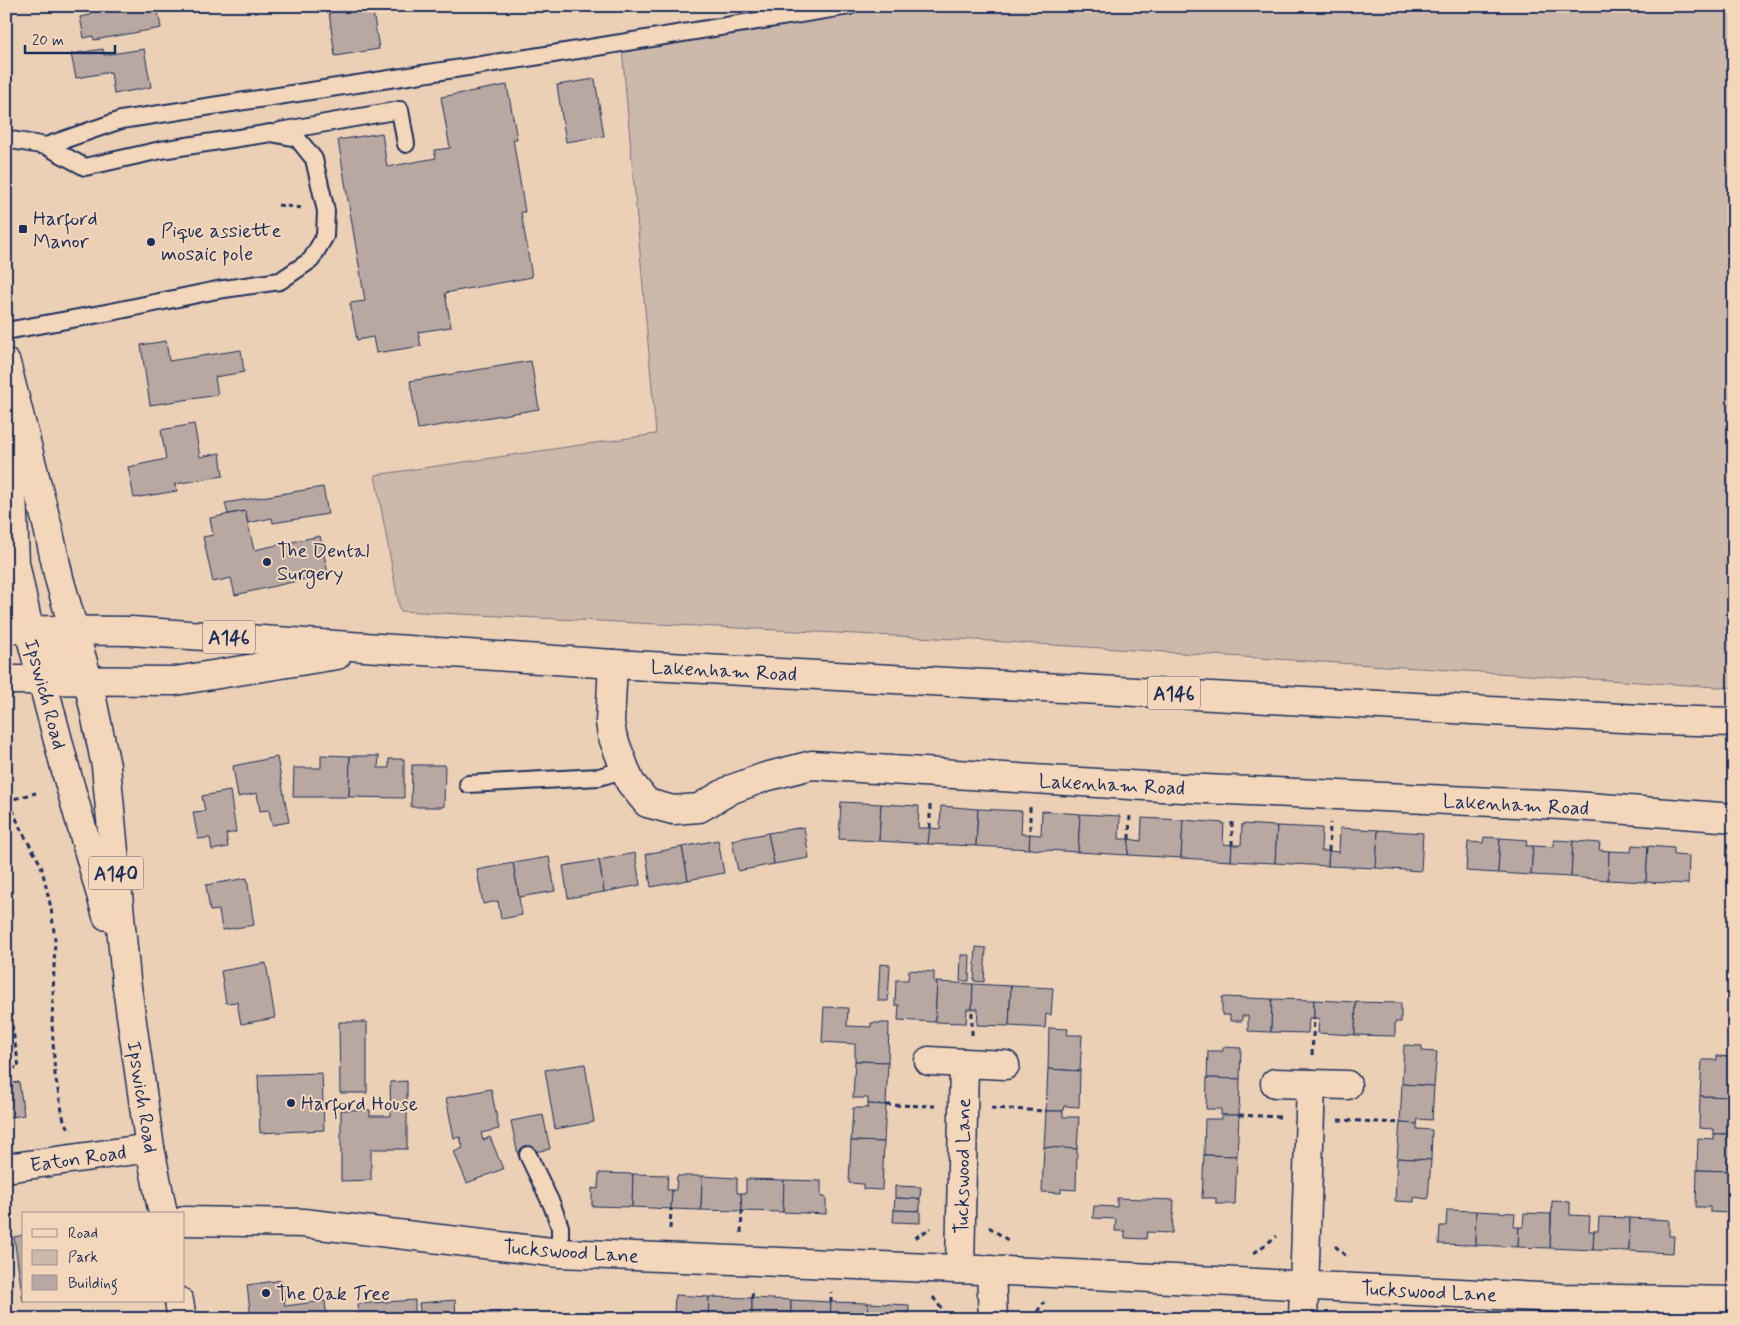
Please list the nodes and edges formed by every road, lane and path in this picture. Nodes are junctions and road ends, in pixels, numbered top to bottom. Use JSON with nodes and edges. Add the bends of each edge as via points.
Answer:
{"nodes":[{"id":1,"x":850,"y":6,"type":"edge"},
{"id":2,"x":270,"y":133,"type":"junction"},
{"id":3,"x":6,"y":140,"type":"edge"},
{"id":4,"x":406,"y":144,"type":"dead end"},
{"id":5,"x":46,"y":146,"type":"junction"},
{"id":6,"x":6,"y":332,"type":"edge"},
{"id":7,"x":7,"y":368,"type":"edge"},
{"id":8,"x":18,"y":629,"type":"edge"},
{"id":9,"x":74,"y":630,"type":"junction"},
{"id":10,"x":383,"y":647,"type":"junction"},
{"id":11,"x":613,"y":664,"type":"junction"},
{"id":12,"x":6,"y":680,"type":"edge"},
{"id":13,"x":88,"y":680,"type":"junction"},
{"id":14,"x":42,"y":681,"type":"junction"},
{"id":15,"x":1734,"y":722,"type":"edge"},
{"id":16,"x":14,"y":750,"type":"dead end"},
{"id":17,"x":6,"y":752,"type":"edge"},
{"id":18,"x":6,"y":757,"type":"edge"},
{"id":19,"x":626,"y":769,"type":"junction"},
{"id":20,"x":468,"y":784,"type":"dead end"},
{"id":21,"x":36,"y":793,"type":"dead end"},
{"id":22,"x":8,"y":800,"type":"edge"},
{"id":23,"x":1734,"y":818,"type":"edge"},
{"id":24,"x":6,"y":892,"type":"edge"},
{"id":25,"x":6,"y":908,"type":"edge"},
{"id":26,"x":6,"y":936,"type":"edge"},
{"id":27,"x":6,"y":971,"type":"edge"},
{"id":28,"x":126,"y":980,"type":"junction"},
{"id":29,"x":6,"y":990,"type":"edge"},
{"id":30,"x":1314,"y":1018,"type":"dead end"},
{"id":31,"x":929,"y":1061,"type":"dead end"},
{"id":32,"x":964,"y":1063,"type":"junction"},
{"id":33,"x":1004,"y":1065,"type":"dead end"},
{"id":34,"x":6,"y":1069,"type":"edge"},
{"id":35,"x":1275,"y":1083,"type":"dead end"},
{"id":36,"x":1311,"y":1084,"type":"junction"},
{"id":37,"x":1347,"y":1085,"type":"dead end"},
{"id":38,"x":74,"y":1135,"type":"dead end"},
{"id":39,"x":150,"y":1148,"type":"junction"},
{"id":40,"x":528,"y":1154,"type":"dead end"},
{"id":41,"x":6,"y":1168,"type":"edge"},
{"id":42,"x":163,"y":1212,"type":"edge"},
{"id":43,"x":185,"y":1221,"type":"edge"},
{"id":44,"x":560,"y":1253,"type":"junction"},
{"id":45,"x":960,"y":1269,"type":"junction"},
{"id":46,"x":991,"y":1270,"type":"junction"},
{"id":47,"x":1304,"y":1284,"type":"junction"},
{"id":48,"x":1734,"y":1301,"type":"edge"},
{"id":49,"x":179,"y":1302,"type":"edge"},
{"id":50,"x":1560,"y":1309,"type":"edge"},
{"id":51,"x":182,"y":1319,"type":"edge"},
{"id":52,"x":993,"y":1319,"type":"edge"},
{"id":53,"x":1303,"y":1319,"type":"edge"}],
"edges":[{"from":1,"to":5,"type":"lane","via":[[120,120]]},
{"from":2,"to":4,"type":"lane","via":[[400,110]]},
{"from":2,"to":5,"type":"lane","via":[[161,150],[85,167]]},
{"from":2,"to":6,"type":"lane","via":[[297,138],[314,159],[326,211],[325,236],[311,260],[280,281],[217,290]]},
{"from":3,"to":5,"type":"lane"},
{"from":7,"to":8,"type":"main road","name":"Ipswich Road"},
{"from":7,"to":9,"type":"main road","name":"Ipswich Road","via":[[58,578]]},
{"from":8,"to":9,"type":"main road","name":"Lakenham Road","number":"A146"},
{"from":8,"to":13,"type":"main road"},
{"from":8,"to":14,"type":"main road","name":"Ipswich Road","number":"A140"},
{"from":9,"to":10,"type":"main road","name":"Lakenham Road","number":"A146"},
{"from":9,"to":13,"type":"main road","name":"Ipswich Road"},
{"from":10,"to":11,"type":"main road","name":"Lakenham Road","number":"A146"},
{"from":10,"to":13,"type":"main road","name":"Lakenham Road","number":"A146","via":[[175,681]]},
{"from":11,"to":15,"type":"main road","name":"Lakenham Road","number":"A146"},
{"from":11,"to":19,"type":"main road","name":"Lakenham Road","via":[[610,722]]},
{"from":12,"to":14,"type":"main road","name":"Lakenham Road"},
{"from":13,"to":14,"type":"main road","name":"Lakenham Road","number":"A146"},
{"from":13,"to":28,"type":"main road","name":"Ipswich Road","number":"A140","via":[[106,766]]},
{"from":14,"to":28,"type":"main road","name":"Ipswich Road","number":"A140"},
{"from":16,"to":17,"type":"path"},
{"from":18,"to":22,"type":"path","via":[[10,767]]},
{"from":19,"to":20,"type":"lane","via":[[599,777]]},
{"from":19,"to":23,"type":"main road","name":"Lakenham Road","via":[[630,782],[647,803],[673,810],[699,808],[732,788],[812,765],[1161,787],[1562,805]]},
{"from":21,"to":22,"type":"path"},
{"from":22,"to":38,"type":"path","via":[[41,865],[51,908],[55,940],[52,1025],[55,1075],[64,1121]]},
{"from":24,"to":25,"type":"path","via":[[9,905]]},
{"from":26,"to":27,"type":"path","via":[[11,962]]},
{"from":28,"to":39,"type":"main road","name":"Ipswich Road","number":"A140"},
{"from":29,"to":34,"type":"path","via":[[19,1067]]},
{"from":30,"to":36,"type":"path"},
{"from":31,"to":32,"type":"main road"},
{"from":32,"to":33,"type":"main road"},
{"from":32,"to":45,"type":"main road","name":"Tuckswood Lane"},
{"from":35,"to":36,"type":"main road"},
{"from":36,"to":37,"type":"main road"},
{"from":36,"to":47,"type":"main road"},
{"from":39,"to":41,"type":"main road","name":"Eaton Road"},
{"from":39,"to":42,"type":"main road","name":"Ipswich Road","number":"A140"},
{"from":40,"to":44,"type":"lane","via":[[560,1227]]},
{"from":43,"to":44,"type":"main road","name":"Tuckswood Lane","via":[[303,1223]]},
{"from":44,"to":45,"type":"main road","name":"Tuckswood Lane"},
{"from":45,"to":46,"type":"main road","name":"Tuckswood Lane"},
{"from":46,"to":47,"type":"main road","name":"Tuckswood Lane"},
{"from":46,"to":52,"type":"main road"},
{"from":47,"to":50,"type":"main road","name":"Tuckswood Lane"},
{"from":47,"to":53,"type":"main road"},
{"from":48,"to":50,"type":"main road","name":"Tuckswood Lane"},
{"from":49,"to":51,"type":"main road"}]}
